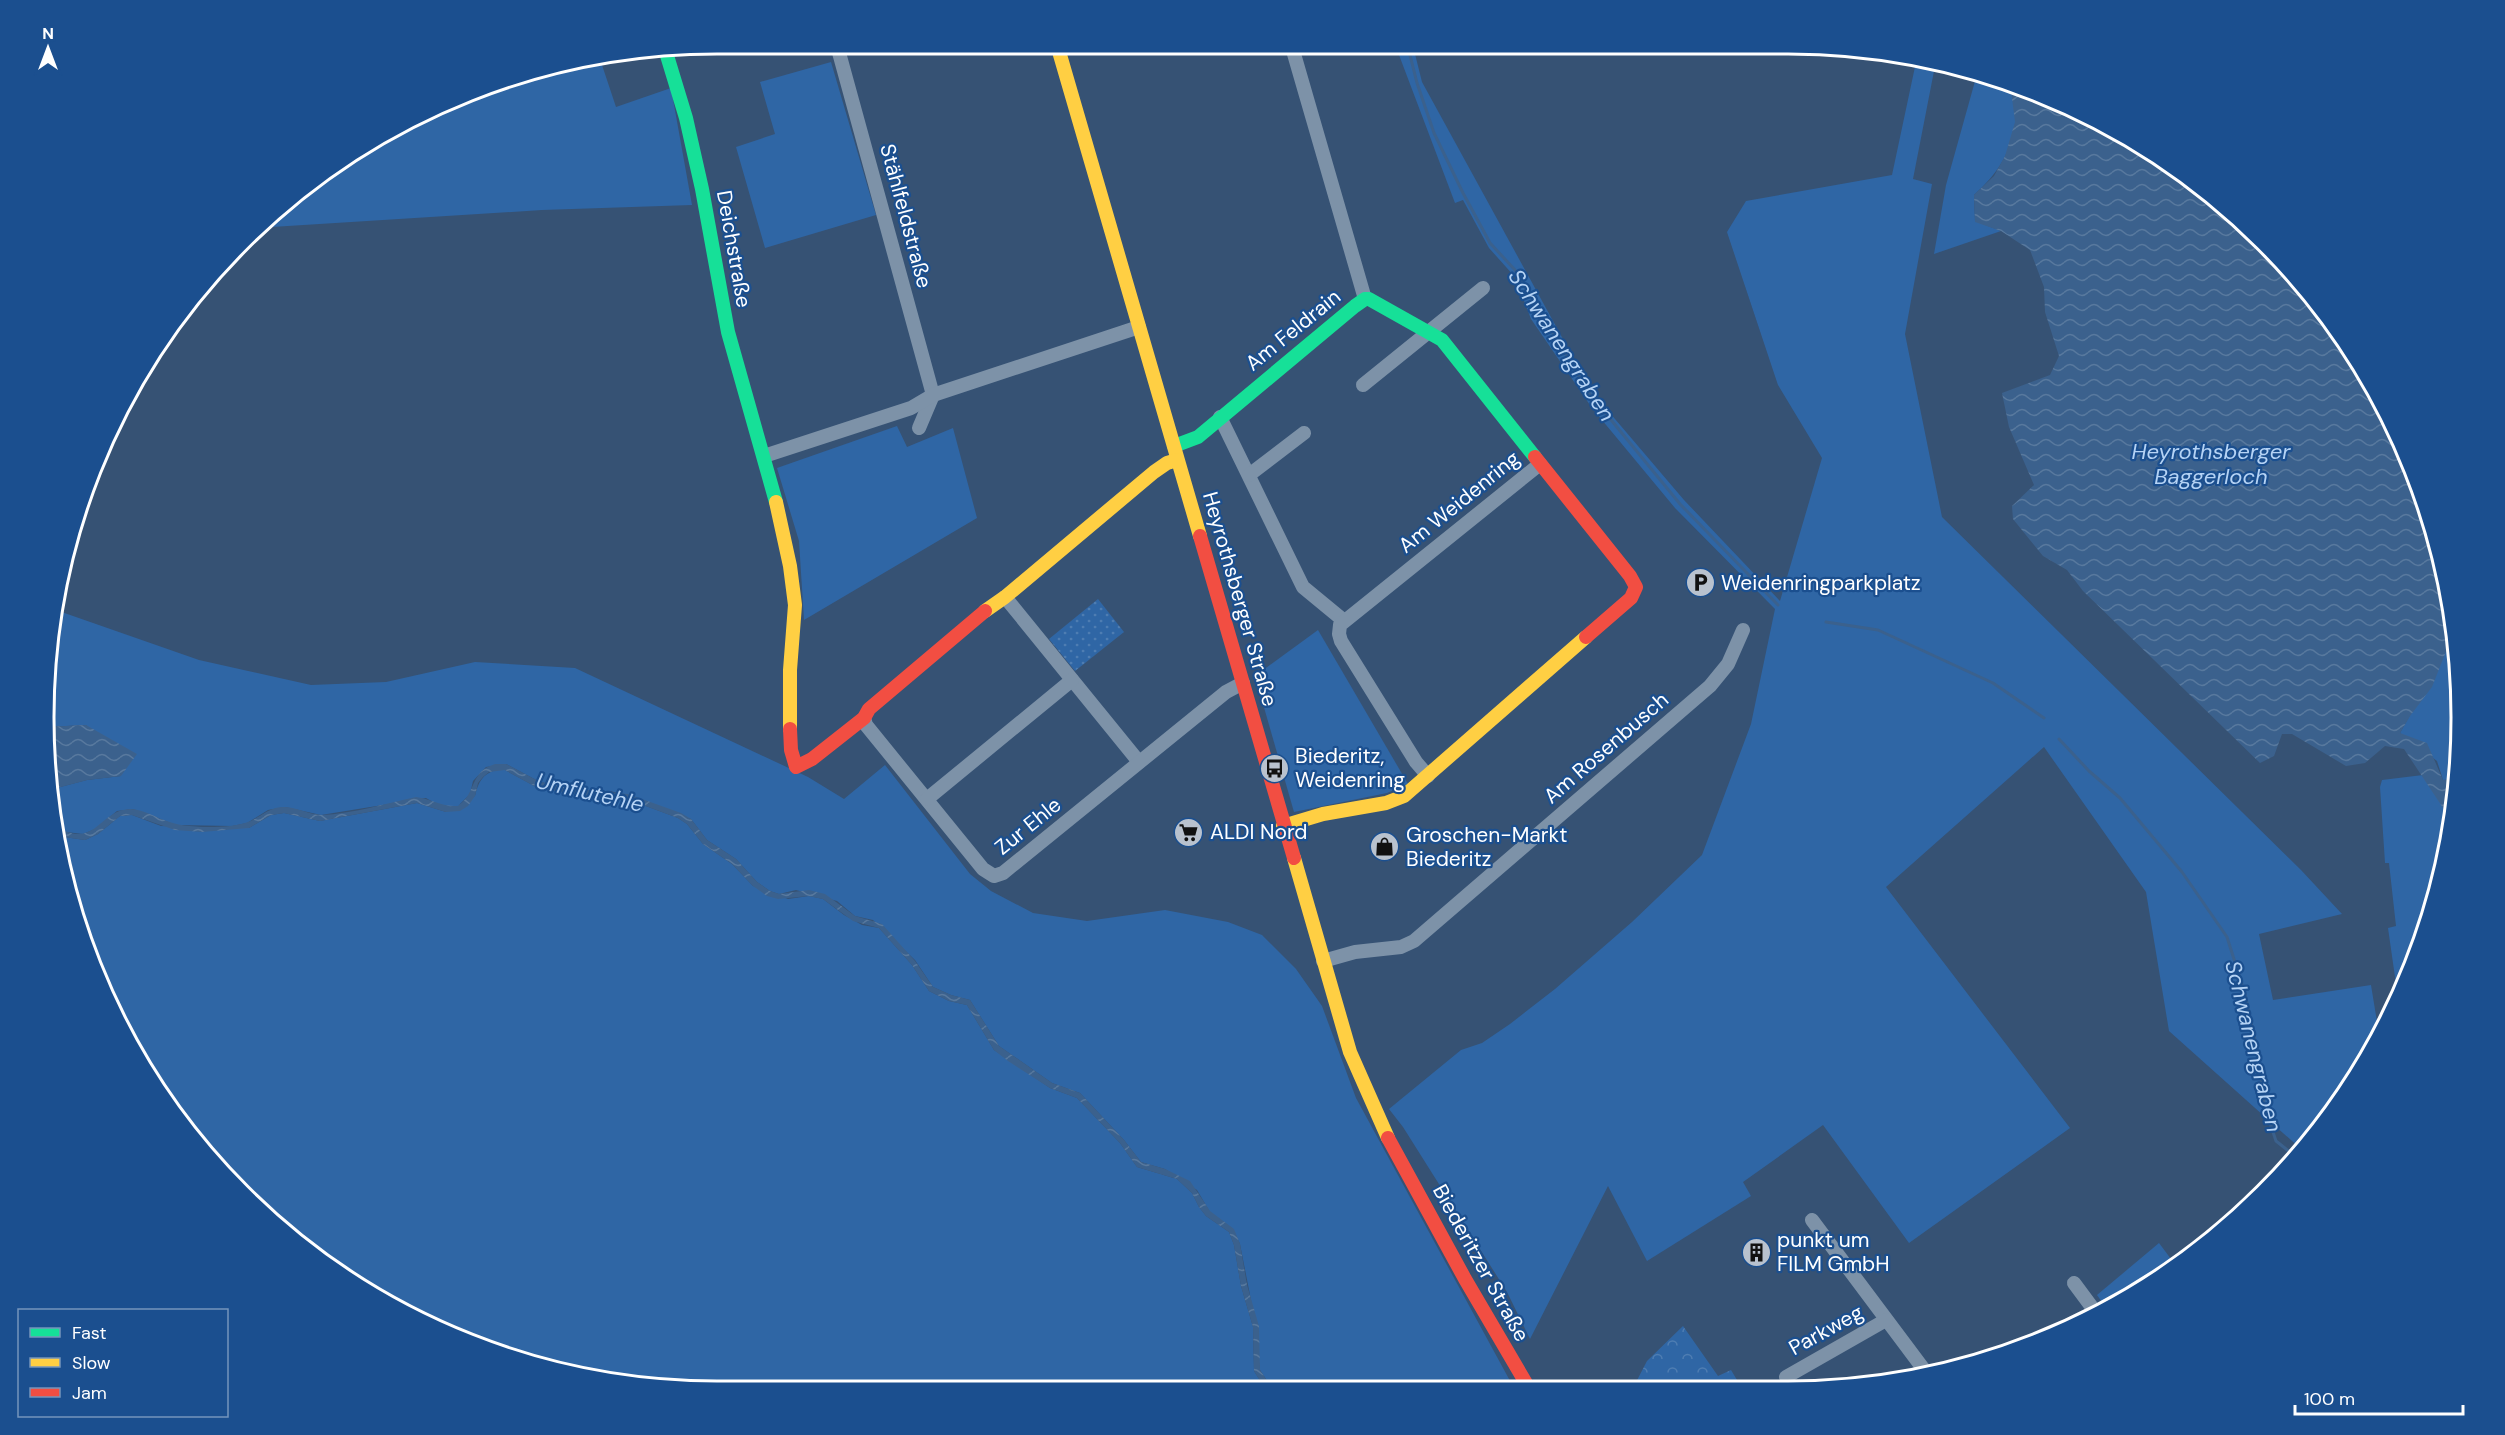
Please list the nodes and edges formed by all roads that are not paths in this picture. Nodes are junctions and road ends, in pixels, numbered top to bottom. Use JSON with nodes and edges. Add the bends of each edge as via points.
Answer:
{"nodes":[{"id":1,"x":838,"y":54,"type":"edge"},
{"id":2,"x":1060,"y":54,"type":"edge"},
{"id":3,"x":1294,"y":54,"type":"edge"},
{"id":4,"x":667,"y":56,"type":"edge"},
{"id":5,"x":1483,"y":288,"type":"dead end"},
{"id":6,"x":1365,"y":299,"type":"junction"},
{"id":7,"x":1139,"y":327,"type":"junction"},
{"id":8,"x":1429,"y":331,"type":"junction"},
{"id":9,"x":1363,"y":385,"type":"dead end"},
{"id":10,"x":933,"y":395,"type":"junction"},
{"id":11,"x":1220,"y":417,"type":"junction"},
{"id":12,"x":919,"y":428,"type":"dead end"},
{"id":13,"x":1304,"y":433,"type":"dead end"},
{"id":14,"x":1175,"y":453,"type":"junction"},
{"id":15,"x":764,"y":456,"type":"junction"},
{"id":16,"x":1540,"y":464,"type":"junction"},
{"id":17,"x":1249,"y":475,"type":"junction"},
{"id":18,"x":1005,"y":597,"type":"junction"},
{"id":19,"x":1343,"y":620,"type":"junction"},
{"id":20,"x":1743,"y":630,"type":"dead end"},
{"id":21,"x":1072,"y":680,"type":"junction"},
{"id":22,"x":1243,"y":683,"type":"junction"},
{"id":23,"x":864,"y":718,"type":"junction"},
{"id":24,"x":1138,"y":762,"type":"junction"},
{"id":25,"x":1428,"y":776,"type":"junction"},
{"id":26,"x":927,"y":799,"type":"junction"},
{"id":27,"x":1283,"y":826,"type":"junction"},
{"id":28,"x":1323,"y":961,"type":"junction"},
{"id":29,"x":1397,"y":1155,"type":"joint"},
{"id":30,"x":1812,"y":1220,"type":"dead end"},
{"id":31,"x":2074,"y":1283,"type":"dead end"},
{"id":32,"x":2092,"y":1307,"type":"edge"},
{"id":33,"x":1886,"y":1320,"type":"junction"},
{"id":34,"x":1922,"y":1367,"type":"edge"},
{"id":35,"x":1786,"y":1377,"type":"dead end"},
{"id":36,"x":1525,"y":1381,"type":"edge"}],
"edges":[{"from":1,"to":10,"type":"street","name":"Stählfeldstraße"},
{"from":2,"to":7,"type":"street","name":"Heyrothsberger Straße"},
{"from":3,"to":6,"type":"street"},
{"from":4,"to":15,"type":"street","name":"Deichstraße","via":[[702,189],[728,332]]},
{"from":5,"to":8,"type":"street"},
{"from":6,"to":8,"type":"street","name":"Am Feldrain"},
{"from":6,"to":11,"type":"street","name":"Am Feldrain"},
{"from":7,"to":10,"type":"street"},
{"from":7,"to":14,"type":"street","name":"Heyrothsberger Straße"},
{"from":8,"to":9,"type":"street"},
{"from":8,"to":16,"type":"street","name":"Am Feldrain","via":[[1442,340]]},
{"from":10,"to":12,"type":"street"},
{"from":10,"to":15,"type":"street","via":[[911,408]]},
{"from":11,"to":14,"type":"street","name":"Am Feldrain"},
{"from":11,"to":17,"type":"street"},
{"from":13,"to":17,"type":"street"},
{"from":14,"to":18,"type":"street"},
{"from":14,"to":22,"type":"street","name":"Heyrothsberger Straße"},
{"from":15,"to":23,"type":"street","name":"Deichstraße","via":[[794,588],[790,712],[795,767],[812,759]]},
{"from":16,"to":19,"type":"street","name":"Am Weidenring"},
{"from":16,"to":25,"type":"street","name":"Am Weidenring","via":[[1630,576],[1636,591]]},
{"from":17,"to":19,"type":"street","via":[[1303,587]]},
{"from":18,"to":21,"type":"street"},
{"from":18,"to":23,"type":"street","via":[[868,710]]},
{"from":19,"to":25,"type":"street","via":[[1340,639]]},
{"from":20,"to":28,"type":"street","name":"Am Rosenbusch","via":[[1728,664],[1710,686],[1414,941],[1401,947],[1355,951]]},
{"from":21,"to":24,"type":"street"},
{"from":21,"to":26,"type":"street"},
{"from":22,"to":24,"type":"street","name":"Zur Ehle","via":[[1226,692]]},
{"from":22,"to":27,"type":"street","name":"Heyrothsberger Straße"},
{"from":23,"to":26,"type":"street","name":"Zur Ehle"},
{"from":24,"to":26,"type":"street","name":"Zur Ehle","via":[[1003,873],[994,876],[983,869]]},
{"from":25,"to":27,"type":"street","name":"Am Weidenring","via":[[1395,800]]},
{"from":27,"to":28,"type":"street","name":"Heyrothsberger Straße"},
{"from":28,"to":29,"type":"street","name":"Heyrothsberger Straße","via":[[1358,1076]]},
{"from":29,"to":36,"type":"street","name":"Biederitzer Straße"},
{"from":30,"to":33,"type":"street","name":"Parkweg"},
{"from":31,"to":32,"type":"street"},
{"from":33,"to":34,"type":"street","name":"Parkweg"},
{"from":33,"to":35,"type":"street","name":"Parkweg"}]}
